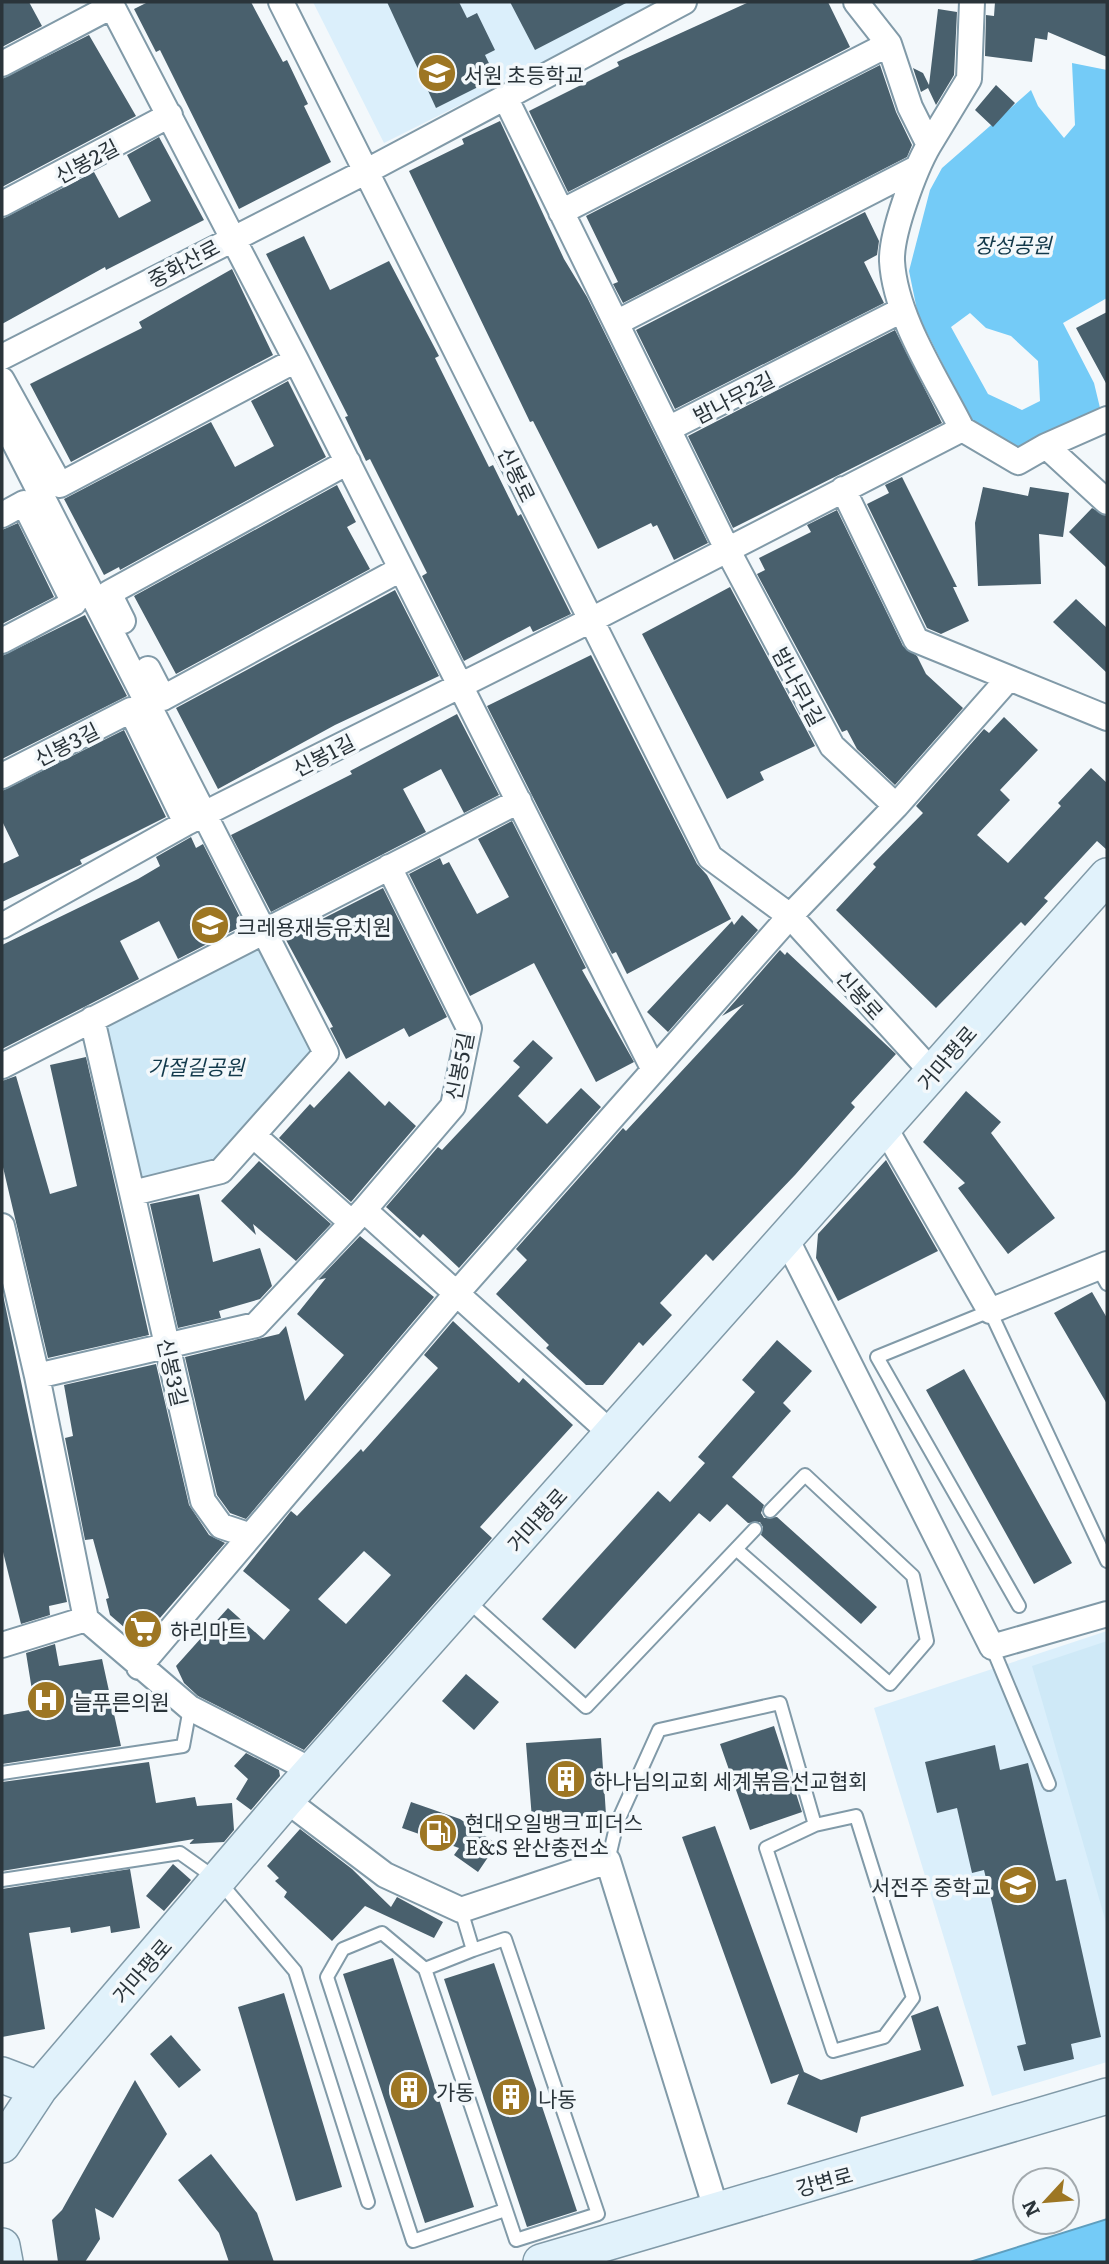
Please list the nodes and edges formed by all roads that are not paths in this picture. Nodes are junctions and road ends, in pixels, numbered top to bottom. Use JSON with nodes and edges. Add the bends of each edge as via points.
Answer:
{"nodes":[{"id":1,"x":281,"y":2,"type":"edge"},
{"id":2,"x":684,"y":2,"type":"edge"},
{"id":3,"x":856,"y":2,"type":"edge"},
{"id":4,"x":972,"y":2,"type":"edge"},
{"id":5,"x":111,"y":4,"type":"edge"},
{"id":6,"x":889,"y":44,"type":"junction"},
{"id":7,"x":2,"y":64,"type":"edge"},
{"id":8,"x":505,"y":97,"type":"junction"},
{"id":9,"x":170,"y":115,"type":"junction"},
{"id":10,"x":929,"y":145,"type":"junction"},
{"id":11,"x":915,"y":169,"type":"junction"},
{"id":12,"x":366,"y":171,"type":"junction"},
{"id":13,"x":2,"y":204,"type":"edge"},
{"id":14,"x":561,"y":212,"type":"junction"},
{"id":15,"x":231,"y":237,"type":"junction"},
{"id":16,"x":902,"y":310,"type":"junction"},
{"id":17,"x":616,"y":323,"type":"junction"},
{"id":18,"x":2,"y":357,"type":"edge"},
{"id":19,"x":296,"y":360,"type":"junction"},
{"id":20,"x":2,"y":380,"type":"edge"},
{"id":21,"x":2,"y":418,"type":"edge"},
{"id":22,"x":1107,"y":419,"type":"edge"},
{"id":23,"x":668,"y":429,"type":"junction"},
{"id":24,"x":962,"y":429,"type":"junction"},
{"id":25,"x":1046,"y":446,"type":"junction"},
{"id":26,"x":348,"y":462,"type":"junction"},
{"id":27,"x":843,"y":489,"type":"junction"},
{"id":28,"x":1107,"y":502,"type":"edge"},
{"id":29,"x":2,"y":515,"type":"edge"},
{"id":30,"x":727,"y":549,"type":"junction"},
{"id":31,"x":401,"y":569,"type":"junction"},
{"id":32,"x":591,"y":620,"type":"junction"},
{"id":33,"x":2,"y":641,"type":"edge"},
{"id":34,"x":1009,"y":678,"type":"junction"},
{"id":35,"x":460,"y":685,"type":"junction"},
{"id":36,"x":1107,"y":718,"type":"edge"},
{"id":37,"x":2,"y":776,"type":"edge"},
{"id":38,"x":519,"y":801,"type":"junction"},
{"id":39,"x":896,"y":806,"type":"junction"},
{"id":40,"x":186,"y":824,"type":"junction"},
{"id":41,"x":389,"y":867,"type":"junction"},
{"id":42,"x":1107,"y":876,"type":"edge"},
{"id":43,"x":790,"y":916,"type":"junction"},
{"id":44,"x":2,"y":926,"type":"edge"},
{"id":45,"x":263,"y":931,"type":"junction"},
{"id":46,"x":92,"y":1019,"type":"junction"},
{"id":47,"x":2,"y":1066,"type":"edge"},
{"id":48,"x":654,"y":1070,"type":"junction"},
{"id":49,"x":932,"y":1072,"type":"junction"},
{"id":50,"x":885,"y":1128,"type":"junction"},
{"id":51,"x":253,"y":1135,"type":"junction"},
{"id":52,"x":133,"y":1193,"type":"junction"},
{"id":53,"x":358,"y":1216,"type":"junction"},
{"id":54,"x":2,"y":1226,"type":"edge"},
{"id":55,"x":788,"y":1240,"type":"junction"},
{"id":56,"x":1104,"y":1272,"type":"edge"},
{"id":57,"x":457,"y":1293,"type":"junction"},
{"id":58,"x":989,"y":1311,"type":"junction"},
{"id":59,"x":168,"y":1348,"type":"junction"},
{"id":60,"x":37,"y":1376,"type":"junction"},
{"id":61,"x":613,"y":1435,"type":"junction"},
{"id":62,"x":770,"y":1511,"type":"dead end"},
{"id":63,"x":755,"y":1529,"type":"dead end"},
{"id":64,"x":248,"y":1535,"type":"junction"},
{"id":65,"x":736,"y":1549,"type":"junction"},
{"id":66,"x":1107,"y":1561,"type":"edge"},
{"id":67,"x":464,"y":1597,"type":"junction"},
{"id":68,"x":1019,"y":1606,"type":"dead end"},
{"id":69,"x":1107,"y":1614,"type":"edge"},
{"id":70,"x":86,"y":1619,"type":"junction"},
{"id":71,"x":2,"y":1645,"type":"edge"},
{"id":72,"x":992,"y":1647,"type":"junction"},
{"id":73,"x":139,"y":1667,"type":"junction"},
{"id":74,"x":190,"y":1708,"type":"junction"},
{"id":75,"x":313,"y":1771,"type":"junction"},
{"id":76,"x":2,"y":1773,"type":"edge"},
{"id":77,"x":1049,"y":1784,"type":"dead end"},
{"id":78,"x":286,"y":1800,"type":"junction"},
{"id":79,"x":815,"y":1825,"type":"junction"},
{"id":80,"x":608,"y":1861,"type":"junction"},
{"id":81,"x":2,"y":1880,"type":"edge"},
{"id":82,"x":218,"y":1880,"type":"junction"},
{"id":83,"x":461,"y":1910,"type":"junction"},
{"id":84,"x":473,"y":1950,"type":"junction"},
{"id":85,"x":425,"y":1969,"type":"junction"},
{"id":86,"x":2,"y":2075,"type":"edge"},
{"id":87,"x":39,"y":2089,"type":"junction"},
{"id":88,"x":1107,"y":2096,"type":"edge"},
{"id":89,"x":2,"y":2146,"type":"edge"},
{"id":90,"x":368,"y":2202,"type":"dead end"},
{"id":91,"x":716,"y":2208,"type":"junction"},
{"id":92,"x":505,"y":2210,"type":"junction"},
{"id":93,"x":652,"y":2228,"type":"junction"},
{"id":94,"x":2,"y":2246,"type":"edge"},
{"id":95,"x":5,"y":2262,"type":"edge"},
{"id":96,"x":541,"y":2262,"type":"edge"},
{"id":97,"x":621,"y":2262,"type":"edge"}],
"edges":[{"from":1,"to":12,"type":"street","name":"신봉로"},
{"from":2,"to":8,"type":"street"},
{"from":3,"to":6,"type":"street"},
{"from":4,"to":10,"type":"street","via":[[969,79]]},
{"from":5,"to":7,"type":"street"},
{"from":5,"to":9,"type":"street"},
{"from":6,"to":10,"type":"street","via":[[910,107]]},
{"from":6,"to":14,"type":"street"},
{"from":8,"to":12,"type":"street"},
{"from":8,"to":14,"type":"street","name":"밤나무2길"},
{"from":9,"to":13,"type":"street","name":"신봉2길"},
{"from":9,"to":15,"type":"street"},
{"from":10,"to":11,"type":"street"},
{"from":11,"to":16,"type":"street","via":[[892,260]]},
{"from":11,"to":17,"type":"street"},
{"from":12,"to":15,"type":"street","name":"중화산로"},
{"from":12,"to":32,"type":"street","name":"신봉로"},
{"from":14,"to":17,"type":"street","name":"밤나무2길"},
{"from":15,"to":18,"type":"street","name":"중화산로"},
{"from":15,"to":19,"type":"street"},
{"from":16,"to":23,"type":"street","name":"밤나무2길"},
{"from":16,"to":24,"type":"street"},
{"from":17,"to":23,"type":"street","name":"밤나무2길"},
{"from":19,"to":20,"type":"street","via":[[60,485]]},
{"from":19,"to":26,"type":"street"},
{"from":21,"to":45,"type":"street"},
{"from":22,"to":25,"type":"street"},
{"from":23,"to":30,"type":"street","name":"밤나무1길"},
{"from":24,"to":25,"type":"street","via":[[1018,462]]},
{"from":24,"to":27,"type":"street"},
{"from":25,"to":28,"type":"street"},
{"from":26,"to":31,"type":"street"},
{"from":26,"to":31,"type":"street","via":[[109,593],[163,698]]},
{"from":27,"to":30,"type":"street"},
{"from":27,"to":34,"type":"street","via":[[916,640]]},
{"from":29,"to":33,"type":"street","via":[[24,503],[74,603]]},
{"from":30,"to":32,"type":"street"},
{"from":30,"to":39,"type":"street","name":"밤나무1길","via":[[832,746]]},
{"from":31,"to":35,"type":"street"},
{"from":32,"to":35,"type":"street","name":"신봉1길"},
{"from":32,"to":43,"type":"street","name":"신봉로","via":[[709,857]]},
{"from":34,"to":36,"type":"street"},
{"from":34,"to":39,"type":"street"},
{"from":35,"to":38,"type":"street"},
{"from":35,"to":40,"type":"street","name":"신봉1길"},
{"from":37,"to":40,"type":"street","name":"신봉3길","via":[[131,710]]},
{"from":38,"to":41,"type":"street"},
{"from":38,"to":48,"type":"street"},
{"from":39,"to":43,"type":"street"},
{"from":40,"to":44,"type":"street"},
{"from":41,"to":45,"type":"street"},
{"from":41,"to":53,"type":"street","name":"신봉5길","via":[[468,1028],[453,1106]]},
{"from":42,"to":49,"type":"main road","name":"거마평로"},
{"from":43,"to":48,"type":"street"},
{"from":43,"to":49,"type":"street","name":"신봉로"},
{"from":45,"to":46,"type":"street"},
{"from":45,"to":51,"type":"street","via":[[326,1053]]},
{"from":46,"to":47,"type":"street"},
{"from":46,"to":52,"type":"street","name":"신봉3길"},
{"from":48,"to":57,"type":"street"},
{"from":49,"to":50,"type":"main road","name":"거마평로"},
{"from":50,"to":55,"type":"main road","name":"거마평로"},
{"from":50,"to":58,"type":"street"},
{"from":51,"to":52,"type":"street","via":[[220,1171]]},
{"from":51,"to":53,"type":"street"},
{"from":52,"to":59,"type":"street","name":"신봉3길"},
{"from":53,"to":57,"type":"street"},
{"from":53,"to":59,"type":"street","name":"신봉5길","via":[[256,1325]]},
{"from":54,"to":60,"type":"street"},
{"from":55,"to":61,"type":"main road","name":"거마평로"},
{"from":55,"to":72,"type":"street"},
{"from":56,"to":58,"type":"street"},
{"from":57,"to":61,"type":"street"},
{"from":57,"to":64,"type":"street"},
{"from":58,"to":66,"type":"lane"},
{"from":58,"to":68,"type":"lane","via":[[877,1357]]},
{"from":59,"to":60,"type":"street","name":"신봉5길"},
{"from":59,"to":64,"type":"street","name":"신봉3길","via":[[203,1502],[221,1526]]},
{"from":60,"to":70,"type":"street"},
{"from":61,"to":67,"type":"main road","name":"거마평로"},
{"from":62,"to":65,"type":"lane","via":[[805,1475],[913,1576],[927,1641],[890,1684]]},
{"from":63,"to":65,"type":"lane"},
{"from":64,"to":73,"type":"street"},
{"from":65,"to":67,"type":"lane","via":[[586,1707]]},
{"from":67,"to":75,"type":"main road","name":"거마평로"},
{"from":69,"to":72,"type":"street"},
{"from":70,"to":71,"type":"street"},
{"from":70,"to":73,"type":"street"},
{"from":72,"to":77,"type":"lane"},
{"from":73,"to":74,"type":"street"},
{"from":74,"to":75,"type":"street"},
{"from":74,"to":76,"type":"lane","via":[[183,1746]]},
{"from":75,"to":78,"type":"main road","name":"거마평로"},
{"from":78,"to":82,"type":"main road","name":"거마평로"},
{"from":78,"to":83,"type":"street","via":[[386,1875]]},
{"from":79,"to":79,"type":"lane","via":[[856,1816],[913,1997],[884,2037],[833,2052],[766,1848]]},
{"from":79,"to":80,"type":"lane","via":[[780,1703],[659,1730],[617,1823]]},
{"from":80,"to":83,"type":"street"},
{"from":80,"to":91,"type":"street"},
{"from":81,"to":82,"type":"lane","via":[[180,1853]]},
{"from":82,"to":87,"type":"main road","name":"거마평로"},
{"from":82,"to":90,"type":"lane","via":[[295,1971]]},
{"from":83,"to":84,"type":"lane"},
{"from":84,"to":85,"type":"lane"},
{"from":84,"to":92,"type":"lane","via":[[505,1939],[598,2214],[516,2240]]},
{"from":85,"to":92,"type":"lane"},
{"from":85,"to":92,"type":"lane","via":[[382,1933],[343,1949],[327,1977],[414,2241]]},
{"from":86,"to":87,"type":"main road"},
{"from":87,"to":89,"type":"main road","name":"거마평로"},
{"from":88,"to":91,"type":"main road","name":"강변로","via":[[860,2171]]},
{"from":91,"to":93,"type":"main road","name":"강변로"},
{"from":93,"to":96,"type":"main road","name":"강변로"},
{"from":93,"to":97,"type":"main road","via":[[643,2249]]},
{"from":94,"to":95,"type":"main road"}]}
